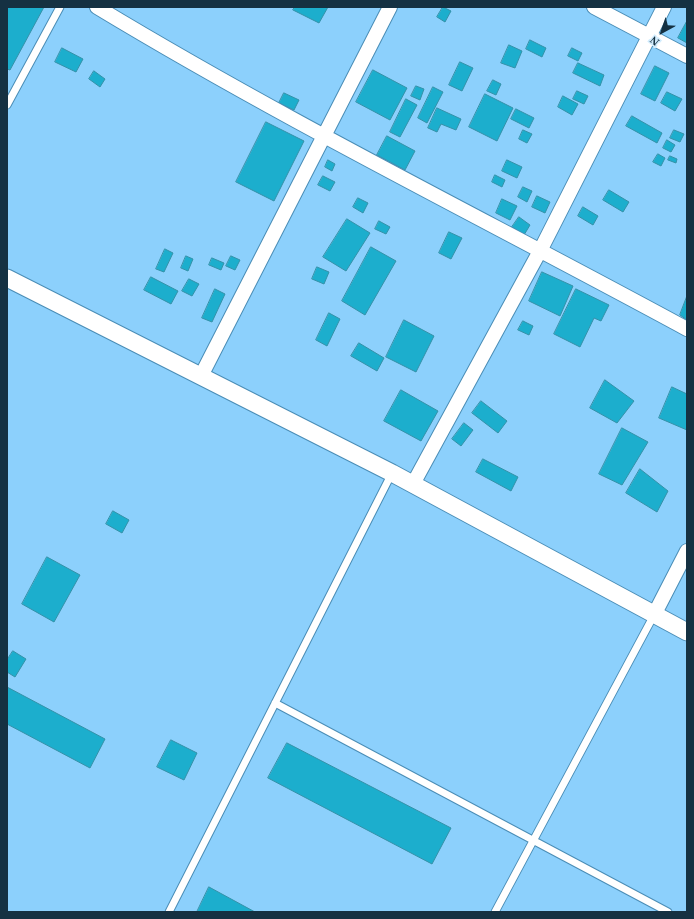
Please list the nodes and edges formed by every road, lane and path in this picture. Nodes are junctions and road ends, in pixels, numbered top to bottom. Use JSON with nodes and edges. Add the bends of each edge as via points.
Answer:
{"nodes":[{"id":1,"x":60,"y":7,"type":"edge"},
{"id":2,"x":97,"y":7,"type":"edge"},
{"id":3,"x":390,"y":7,"type":"edge"},
{"id":4,"x":594,"y":7,"type":"edge"},
{"id":5,"x":664,"y":7,"type":"edge"},
{"id":6,"x":112,"y":11,"type":"edge"},
{"id":7,"x":649,"y":36,"type":"junction"},
{"id":8,"x":687,"y":56,"type":"edge"},
{"id":9,"x":7,"y":105,"type":"edge"},
{"id":10,"x":324,"y":137,"type":"junction"},
{"id":11,"x":541,"y":249,"type":"junction"},
{"id":12,"x":7,"y":278,"type":"edge"},
{"id":13,"x":687,"y":329,"type":"edge"},
{"id":14,"x":201,"y":376,"type":"junction"},
{"id":15,"x":392,"y":473,"type":"junction"},
{"id":16,"x":413,"y":484,"type":"junction"},
{"id":17,"x":687,"y":551,"type":"edge"},
{"id":18,"x":654,"y":615,"type":"junction"},
{"id":19,"x":687,"y":632,"type":"edge"},
{"id":20,"x":275,"y":703,"type":"junction"},
{"id":21,"x":534,"y":840,"type":"junction"},
{"id":22,"x":169,"y":912,"type":"edge"},
{"id":23,"x":495,"y":912,"type":"edge"},
{"id":24,"x":668,"y":912,"type":"edge"}],
"edges":[{"from":1,"to":9,"type":"lane"},
{"from":2,"to":6,"type":"street"},
{"from":3,"to":10,"type":"street"},
{"from":4,"to":7,"type":"street"},
{"from":5,"to":7,"type":"street"},
{"from":6,"to":10,"type":"street"},
{"from":7,"to":8,"type":"street"},
{"from":7,"to":11,"type":"street"},
{"from":10,"to":11,"type":"street"},
{"from":10,"to":14,"type":"street"},
{"from":11,"to":13,"type":"street"},
{"from":11,"to":16,"type":"street"},
{"from":12,"to":14,"type":"street"},
{"from":14,"to":15,"type":"street"},
{"from":15,"to":16,"type":"street"},
{"from":15,"to":20,"type":"lane"},
{"from":16,"to":18,"type":"street"},
{"from":17,"to":18,"type":"street"},
{"from":18,"to":19,"type":"street"},
{"from":18,"to":21,"type":"lane"},
{"from":20,"to":21,"type":"lane"},
{"from":20,"to":22,"type":"lane"},
{"from":21,"to":23,"type":"lane"},
{"from":21,"to":24,"type":"lane"}]}
